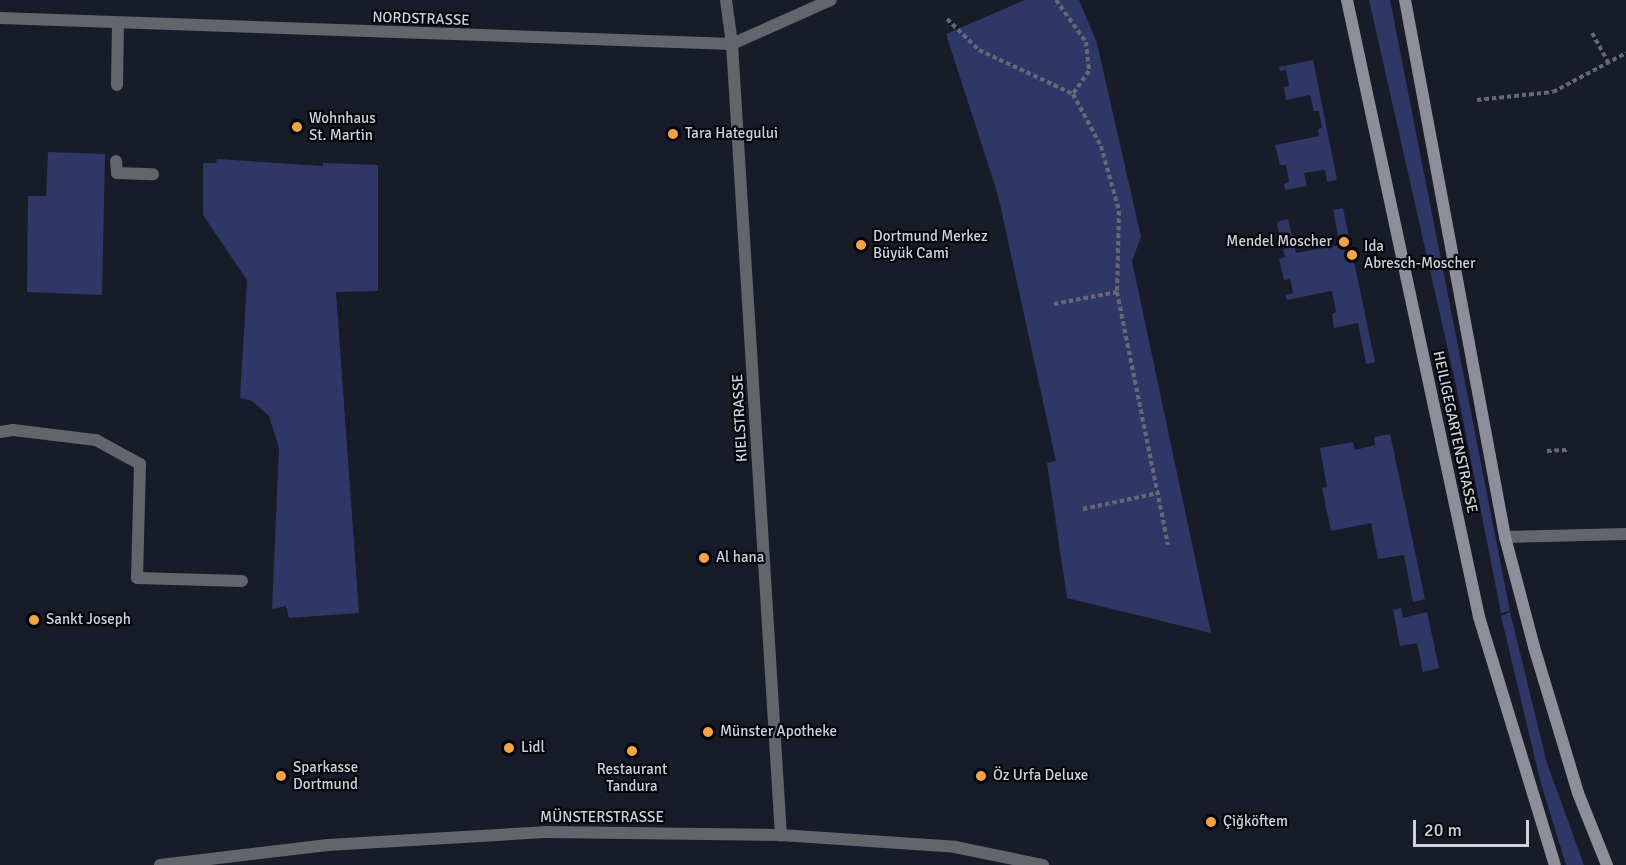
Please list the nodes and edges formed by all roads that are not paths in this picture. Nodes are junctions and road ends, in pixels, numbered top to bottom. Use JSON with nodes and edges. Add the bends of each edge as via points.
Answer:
{"nodes":[{"id":1,"x":726,"y":0,"type":"edge"},
{"id":2,"x":831,"y":0,"type":"edge"},
{"id":3,"x":1347,"y":0,"type":"edge"},
{"id":4,"x":1405,"y":0,"type":"edge"},
{"id":5,"x":0,"y":18,"type":"edge"},
{"id":6,"x":118,"y":23,"type":"junction"},
{"id":7,"x":732,"y":44,"type":"junction"},
{"id":8,"x":117,"y":85,"type":"dead end"},
{"id":9,"x":116,"y":161,"type":"dead end"},
{"id":10,"x":153,"y":174,"type":"dead end"},
{"id":11,"x":0,"y":432,"type":"edge"},
{"id":12,"x":1626,"y":534,"type":"edge"},
{"id":13,"x":1505,"y":537,"type":"junction"},
{"id":14,"x":242,"y":581,"type":"dead end"},
{"id":15,"x":781,"y":835,"type":"junction"},
{"id":16,"x":160,"y":865,"type":"edge"},
{"id":17,"x":1043,"y":865,"type":"edge"},
{"id":18,"x":1555,"y":865,"type":"edge"},
{"id":19,"x":1607,"y":865,"type":"edge"}],
"edges":[{"from":1,"to":7,"type":"street","name":"KIELSTRASSE"},
{"from":2,"to":7,"type":"street","name":"NORDSTRASSE"},
{"from":3,"to":18,"type":"main road","name":"HEILIGEGARTENSTRASSE","via":[[1479,617]]},
{"from":4,"to":13,"type":"main road","name":"HEILIGEGARTENSTRASSE"},
{"from":5,"to":6,"type":"street","name":"NORDSTRASSE"},
{"from":6,"to":7,"type":"street","name":"NORDSTRASSE"},
{"from":6,"to":8,"type":"street"},
{"from":7,"to":15,"type":"street","name":"KIELSTRASSE"},
{"from":9,"to":10,"type":"street","via":[[117,173]]},
{"from":11,"to":14,"type":"street","via":[[13,430],[96,440],[140,464],[137,578]]},
{"from":12,"to":13,"type":"street"},
{"from":13,"to":19,"type":"main road","name":"HEILIGEGARTENSTRASSE","via":[[1578,793]]},
{"from":15,"to":16,"type":"street","name":"MÜNSTERSTRASSE","via":[[545,832],[328,845]]},
{"from":15,"to":17,"type":"street","name":"MÜNSTERSTRASSE","via":[[955,848]]}]}
